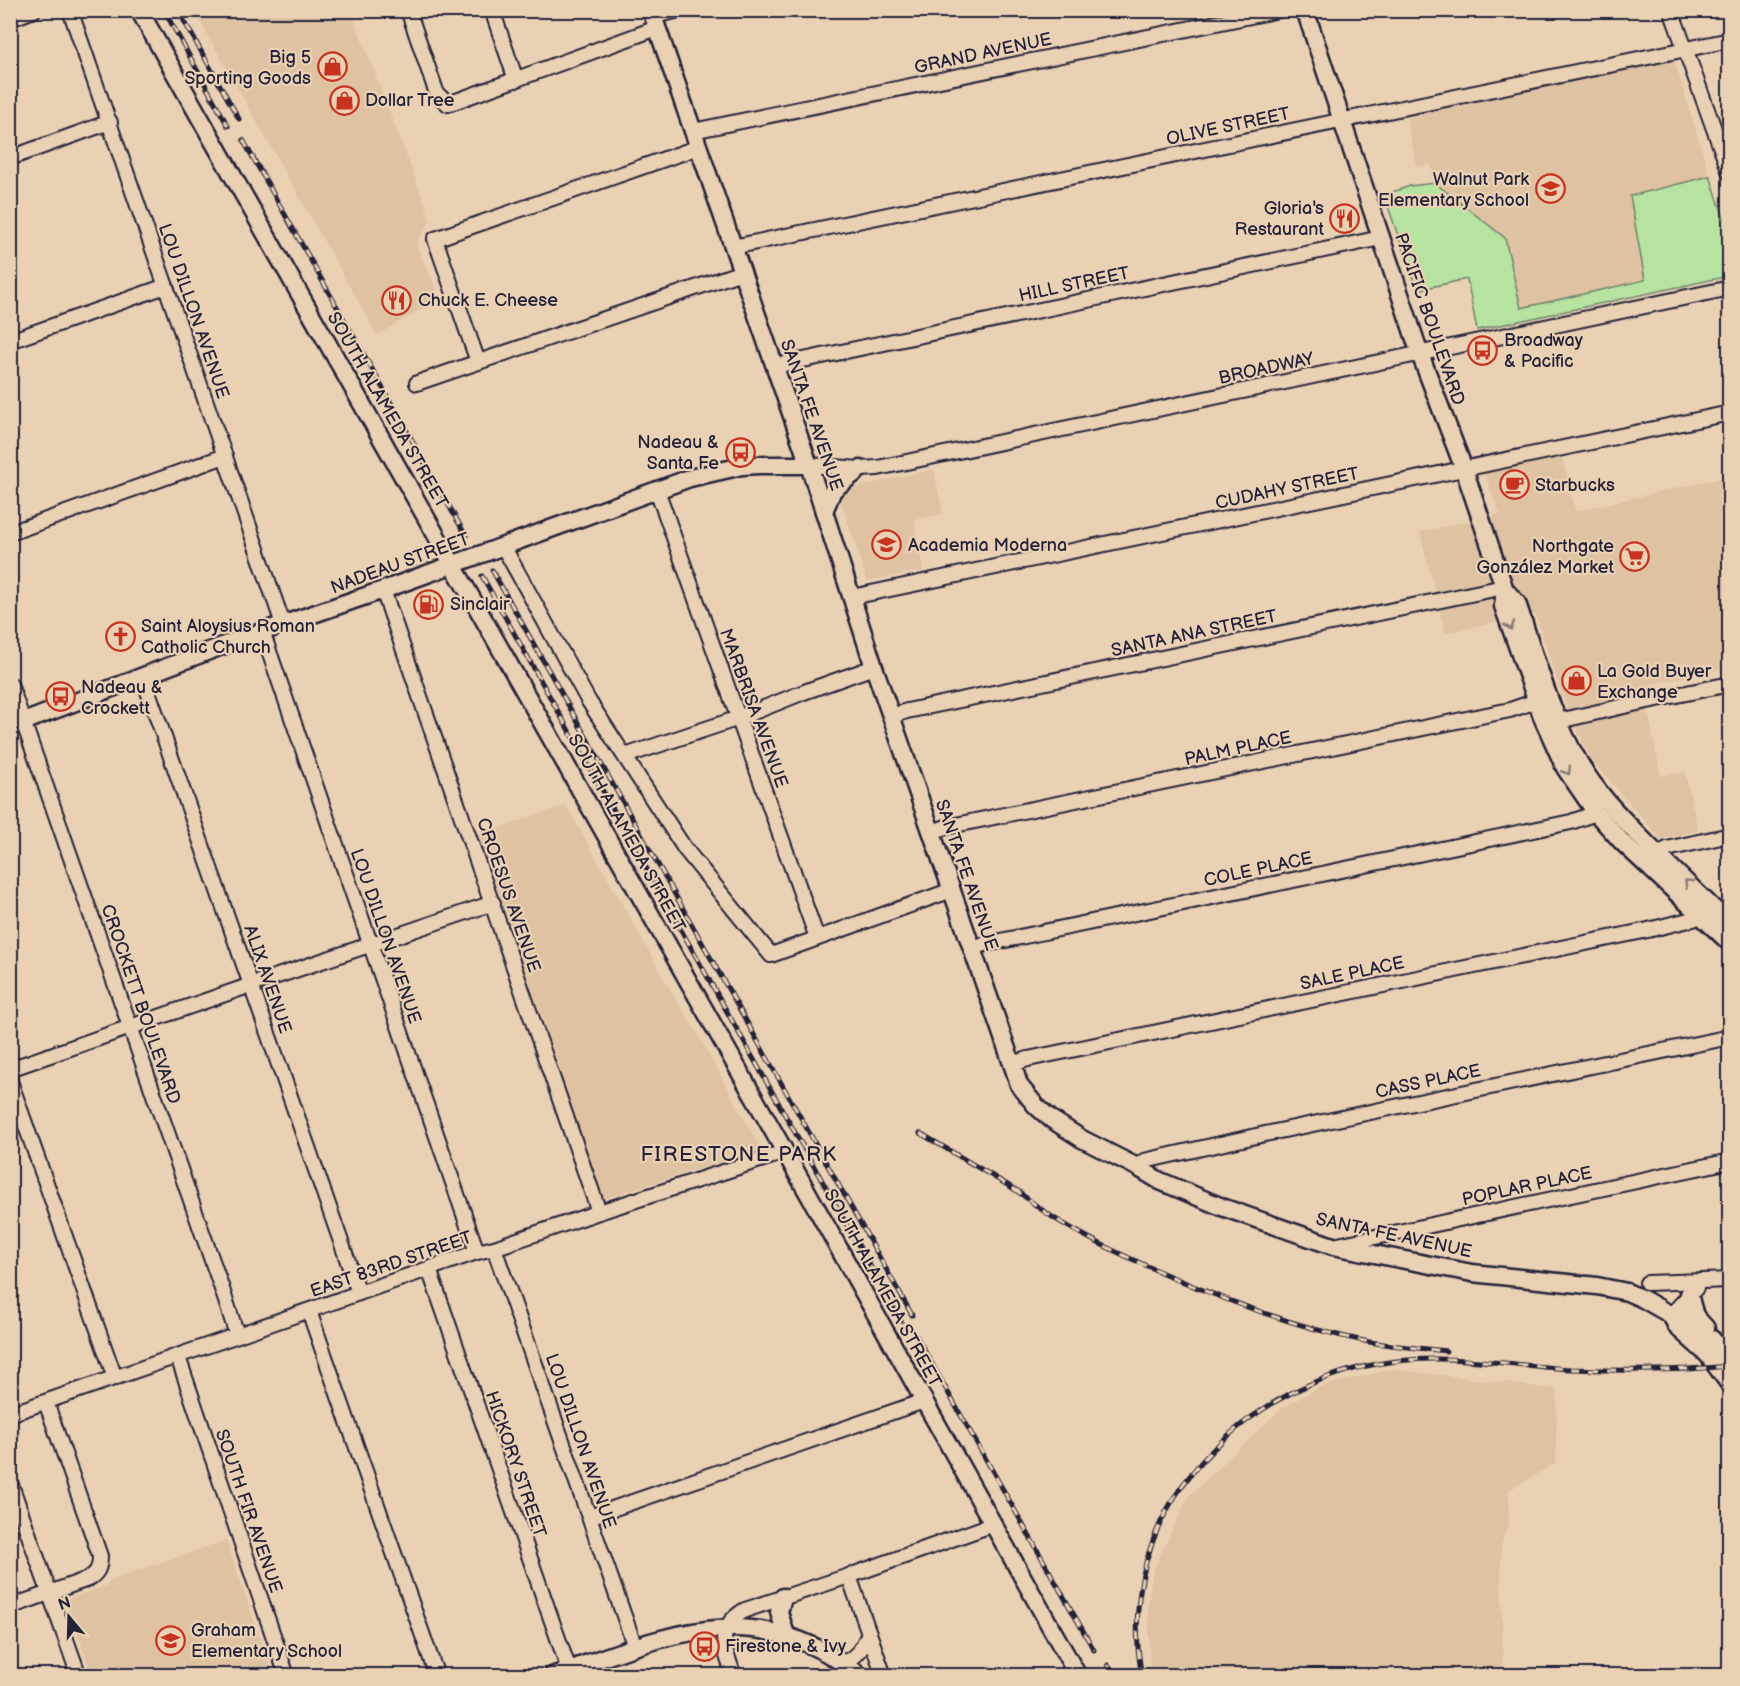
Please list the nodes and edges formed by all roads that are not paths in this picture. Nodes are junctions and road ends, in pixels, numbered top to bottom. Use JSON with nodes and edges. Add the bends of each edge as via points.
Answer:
{"nodes":[{"id":1,"x":34,"y":10,"type":"edge"},
{"id":2,"x":70,"y":10,"type":"edge"},
{"id":3,"x":139,"y":10,"type":"edge"},
{"id":4,"x":408,"y":10,"type":"edge"},
{"id":5,"x":492,"y":10,"type":"edge"},
{"id":6,"x":680,"y":10,"type":"edge"},
{"id":7,"x":1279,"y":10,"type":"edge"},
{"id":8,"x":1305,"y":10,"type":"edge"},
{"id":9,"x":1671,"y":10,"type":"edge"},
{"id":10,"x":654,"y":18,"type":"edge"},
{"id":11,"x":10,"y":19,"type":"edge"},
{"id":12,"x":1730,"y":40,"type":"edge"},
{"id":13,"x":1685,"y":49,"type":"junction"},
{"id":14,"x":516,"y":80,"type":"junction"},
{"id":15,"x":1342,"y":121,"type":"junction"},
{"id":16,"x":110,"y":122,"type":"junction"},
{"id":17,"x":693,"y":130,"type":"junction"},
{"id":18,"x":699,"y":147,"type":"junction"},
{"id":19,"x":10,"y":158,"type":"edge"},
{"id":20,"x":1729,"y":168,"type":"edge"},
{"id":21,"x":1381,"y":238,"type":"junction"},
{"id":22,"x":733,"y":247,"type":"junction"},
{"id":23,"x":742,"y":272,"type":"junction"},
{"id":24,"x":166,"y":286,"type":"junction"},
{"id":25,"x":1730,"y":288,"type":"edge"},
{"id":26,"x":10,"y":341,"type":"edge"},
{"id":27,"x":1420,"y":354,"type":"junction"},
{"id":28,"x":477,"y":362,"type":"junction"},
{"id":29,"x":775,"y":366,"type":"junction"},
{"id":30,"x":417,"y":383,"type":"dead end"},
{"id":31,"x":1730,"y":414,"type":"edge"},
{"id":32,"x":225,"y":456,"type":"junction"},
{"id":33,"x":809,"y":465,"type":"junction"},
{"id":34,"x":860,"y":469,"type":"junction"},
{"id":35,"x":1464,"y":469,"type":"junction"},
{"id":36,"x":657,"y":490,"type":"junction"},
{"id":37,"x":824,"y":511,"type":"junction"},
{"id":38,"x":10,"y":533,"type":"edge"},
{"id":39,"x":503,"y":546,"type":"junction"},
{"id":40,"x":453,"y":565,"type":"junction"},
{"id":41,"x":1504,"y":588,"type":"junction"},
{"id":42,"x":383,"y":590,"type":"junction"},
{"id":43,"x":852,"y":597,"type":"junction"},
{"id":44,"x":283,"y":624,"type":"junction"},
{"id":45,"x":262,"y":631,"type":"junction"},
{"id":46,"x":874,"y":667,"type":"junction"},
{"id":47,"x":143,"y":677,"type":"junction"},
{"id":48,"x":10,"y":684,"type":"edge"},
{"id":49,"x":1730,"y":684,"type":"edge"},
{"id":50,"x":1543,"y":699,"type":"junction"},
{"id":51,"x":891,"y":716,"type":"junction"},
{"id":52,"x":739,"y":718,"type":"junction"},
{"id":53,"x":1552,"y":723,"type":"junction"},
{"id":54,"x":17,"y":725,"type":"edge"},
{"id":55,"x":625,"y":756,"type":"junction"},
{"id":56,"x":1596,"y":813,"type":"junction"},
{"id":57,"x":932,"y":832,"type":"junction"},
{"id":58,"x":1730,"y":835,"type":"edge"},
{"id":59,"x":1659,"y":855,"type":"junction"},
{"id":60,"x":952,"y":890,"type":"junction"},
{"id":61,"x":493,"y":903,"type":"junction"},
{"id":62,"x":1699,"y":914,"type":"junction"},
{"id":63,"x":1730,"y":924,"type":"edge"},
{"id":64,"x":817,"y":938,"type":"junction"},
{"id":65,"x":1730,"y":943,"type":"edge"},
{"id":66,"x":370,"y":945,"type":"junction"},
{"id":67,"x":972,"y":947,"type":"junction"},
{"id":68,"x":251,"y":985,"type":"junction"},
{"id":69,"x":130,"y":1027,"type":"junction"},
{"id":70,"x":1730,"y":1037,"type":"edge"},
{"id":71,"x":1012,"y":1064,"type":"junction"},
{"id":72,"x":10,"y":1070,"type":"edge"},
{"id":73,"x":10,"y":1081,"type":"edge"},
{"id":74,"x":785,"y":1152,"type":"junction"},
{"id":75,"x":1730,"y":1161,"type":"edge"},
{"id":76,"x":1137,"y":1167,"type":"junction"},
{"id":77,"x":599,"y":1212,"type":"junction"},
{"id":78,"x":1333,"y":1246,"type":"junction"},
{"id":79,"x":494,"y":1248,"type":"junction"},
{"id":80,"x":477,"y":1252,"type":"junction"},
{"id":81,"x":429,"y":1269,"type":"junction"},
{"id":82,"x":1730,"y":1280,"type":"edge"},
{"id":83,"x":1708,"y":1282,"type":"junction"},
{"id":84,"x":1647,"y":1283,"type":"dead end"},
{"id":85,"x":359,"y":1293,"type":"junction"},
{"id":86,"x":1689,"y":1294,"type":"junction"},
{"id":87,"x":309,"y":1311,"type":"junction"},
{"id":88,"x":1671,"y":1315,"type":"junction"},
{"id":89,"x":237,"y":1335,"type":"junction"},
{"id":90,"x":1712,"y":1339,"type":"junction"},
{"id":91,"x":178,"y":1357,"type":"junction"},
{"id":92,"x":1730,"y":1361,"type":"edge"},
{"id":93,"x":115,"y":1378,"type":"junction"},
{"id":94,"x":1730,"y":1385,"type":"edge"},
{"id":95,"x":924,"y":1401,"type":"junction"},
{"id":96,"x":46,"y":1402,"type":"junction"},
{"id":97,"x":10,"y":1414,"type":"edge"},
{"id":98,"x":11,"y":1483,"type":"edge"},
{"id":99,"x":589,"y":1517,"type":"junction"},
{"id":100,"x":994,"y":1524,"type":"junction"},
{"id":101,"x":849,"y":1576,"type":"junction"},
{"id":102,"x":50,"y":1593,"type":"junction"},
{"id":103,"x":783,"y":1597,"type":"junction"},
{"id":104,"x":10,"y":1607,"type":"edge"},
{"id":105,"x":727,"y":1627,"type":"junction"},
{"id":106,"x":869,"y":1633,"type":"junction"},
{"id":107,"x":786,"y":1635,"type":"junction"},
{"id":108,"x":635,"y":1647,"type":"junction"},
{"id":109,"x":844,"y":1663,"type":"junction"},
{"id":110,"x":580,"y":1670,"type":"edge"},
{"id":111,"x":79,"y":1676,"type":"edge"},
{"id":112,"x":287,"y":1676,"type":"edge"},
{"id":113,"x":436,"y":1676,"type":"edge"},
{"id":114,"x":552,"y":1676,"type":"edge"},
{"id":115,"x":734,"y":1676,"type":"edge"},
{"id":116,"x":861,"y":1676,"type":"edge"},
{"id":117,"x":884,"y":1676,"type":"edge"},
{"id":118,"x":1078,"y":1676,"type":"edge"}],
"edges":[{"from":1,"to":11,"type":"street"},
{"from":2,"to":16,"type":"street","name":"LOU DILLON AVENUE"},
{"from":3,"to":40,"type":"main road","name":"SOUTH ALAMEDA STREET"},
{"from":4,"to":14,"type":"street","via":[[437,94],[448,104]]},
{"from":5,"to":14,"type":"street"},
{"from":6,"to":10,"type":"street"},
{"from":7,"to":17,"type":"street","name":"GRAND AVENUE"},
{"from":8,"to":15,"type":"main road","name":"PACIFIC BOULEVARD"},
{"from":9,"to":13,"type":"street"},
{"from":10,"to":14,"type":"street"},
{"from":10,"to":17,"type":"main road","name":"SANTA FE AVENUE"},
{"from":12,"to":13,"type":"street","name":"OLIVE STREET"},
{"from":13,"to":15,"type":"street","name":"OLIVE STREET"},
{"from":13,"to":20,"type":"street"},
{"from":15,"to":21,"type":"main road","name":"PACIFIC BOULEVARD"},
{"from":15,"to":22,"type":"street","name":"OLIVE STREET"},
{"from":16,"to":19,"type":"street"},
{"from":16,"to":24,"type":"street","name":"LOU DILLON AVENUE"},
{"from":17,"to":18,"type":"main road","name":"SANTA FE AVENUE"},
{"from":18,"to":22,"type":"main road","name":"SANTA FE AVENUE"},
{"from":18,"to":28,"type":"street","via":[[435,239]]},
{"from":21,"to":27,"type":"main road","name":"PACIFIC BOULEVARD"},
{"from":21,"to":29,"type":"street","name":"HILL STREET"},
{"from":22,"to":23,"type":"main road","name":"SANTA FE AVENUE"},
{"from":23,"to":28,"type":"street"},
{"from":23,"to":29,"type":"main road","name":"SANTA FE AVENUE"},
{"from":24,"to":26,"type":"street"},
{"from":24,"to":32,"type":"street","name":"LOU DILLON AVENUE"},
{"from":25,"to":27,"type":"street","name":"BROADWAY"},
{"from":27,"to":34,"type":"street","name":"BROADWAY"},
{"from":27,"to":35,"type":"main road","name":"PACIFIC BOULEVARD"},
{"from":28,"to":30,"type":"street"},
{"from":29,"to":33,"type":"main road","name":"SANTA FE AVENUE"},
{"from":31,"to":35,"type":"street","name":"CUDAHY STREET"},
{"from":32,"to":38,"type":"street"},
{"from":32,"to":44,"type":"street","name":"LOU DILLON AVENUE"},
{"from":33,"to":34,"type":"street","name":"BROADWAY"},
{"from":33,"to":36,"type":"main road","name":"NADEAU STREET","via":[[742,466]]},
{"from":33,"to":37,"type":"main road","name":"SANTA FE AVENUE"},
{"from":34,"to":37,"type":"main road","via":[[833,490]]},
{"from":35,"to":41,"type":"main road","name":"PACIFIC BOULEVARD"},
{"from":35,"to":43,"type":"street","name":"CUDAHY STREET"},
{"from":36,"to":39,"type":"main road","name":"NADEAU STREET"},
{"from":36,"to":52,"type":"street","name":"MARBRISA AVENUE"},
{"from":37,"to":43,"type":"main road","name":"SANTA FE AVENUE"},
{"from":39,"to":40,"type":"main road","name":"NADEAU STREET"},
{"from":39,"to":55,"type":"street","name":"SOUTH ALAMEDA STREET","via":[[588,700]]},
{"from":40,"to":42,"type":"main road","name":"NADEAU STREET"},
{"from":40,"to":74,"type":"main road","name":"SOUTH ALAMEDA STREET"},
{"from":41,"to":50,"type":"main road","name":"PACIFIC BOULEVARD","via":[[1503,606]]},
{"from":41,"to":51,"type":"street","name":"SANTA ANA STREET"},
{"from":42,"to":44,"type":"main road","name":"NADEAU STREET"},
{"from":42,"to":61,"type":"street","name":"CROESUS AVENUE"},
{"from":43,"to":46,"type":"main road","name":"SANTA FE AVENUE"},
{"from":44,"to":45,"type":"main road","name":"NADEAU STREET"},
{"from":45,"to":47,"type":"main road","name":"NADEAU STREET"},
{"from":45,"to":66,"type":"street","name":"LOU DILLON AVENUE"},
{"from":46,"to":51,"type":"main road","name":"SANTA FE AVENUE"},
{"from":46,"to":52,"type":"street"},
{"from":47,"to":54,"type":"main road","name":"NADEAU STREET"},
{"from":47,"to":68,"type":"street","name":"ALIX AVENUE"},
{"from":48,"to":54,"type":"street","name":"CROCKETT BOULEVARD"},
{"from":49,"to":53,"type":"street"},
{"from":50,"to":53,"type":"main road","name":"PACIFIC BOULEVARD"},
{"from":50,"to":57,"type":"street","name":"PALM PLACE","via":[[1510,710]]},
{"from":51,"to":57,"type":"main road","name":"SANTA FE AVENUE"},
{"from":52,"to":55,"type":"street"},
{"from":52,"to":64,"type":"street","name":"MARBRISA AVENUE"},
{"from":53,"to":56,"type":"main road","one_way":true,"via":[[1565,768]]},
{"from":53,"to":59,"type":"main road","via":[[1587,776]]},
{"from":54,"to":69,"type":"street","name":"CROCKETT BOULEVARD"},
{"from":55,"to":64,"type":"street","name":"SOUTH ALAMEDA STREET","via":[[685,849],[771,955]]},
{"from":56,"to":62,"type":"main road"},
{"from":56,"to":67,"type":"street","name":"COLE PLACE","via":[[1571,822]]},
{"from":57,"to":60,"type":"main road","name":"SANTA FE AVENUE"},
{"from":58,"to":59,"type":"street","via":[[1674,847]]},
{"from":63,"to":59,"type":"main road","one_way":true},
{"from":60,"to":64,"type":"street"},
{"from":60,"to":67,"type":"main road","name":"SANTA FE AVENUE"},
{"from":61,"to":66,"type":"street"},
{"from":61,"to":77,"type":"street","name":"CROESUS AVENUE"},
{"from":62,"to":65,"type":"main road"},
{"from":62,"to":71,"type":"street","name":"SALE PLACE","via":[[1648,930]]},
{"from":66,"to":68,"type":"street"},
{"from":66,"to":80,"type":"street","name":"LOU DILLON AVENUE"},
{"from":67,"to":71,"type":"main road","name":"SANTA FE AVENUE"},
{"from":68,"to":69,"type":"street"},
{"from":68,"to":85,"type":"street","name":"ALIX AVENUE"},
{"from":69,"to":72,"type":"street"},
{"from":69,"to":89,"type":"street","name":"CROCKETT BOULEVARD"},
{"from":70,"to":76,"type":"street","name":"CASS PLACE","via":[[1254,1136],[1144,1161]]},
{"from":71,"to":76,"type":"main road","name":"SANTA FE AVENUE","via":[[1020,1085],[1035,1106],[1082,1138]]},
{"from":73,"to":93,"type":"street"},
{"from":74,"to":77,"type":"street","name":"EAST 83RD STREET"},
{"from":74,"to":95,"type":"main road","name":"SOUTH ALAMEDA STREET"},
{"from":75,"to":78,"type":"street","name":"POPLAR PLACE"},
{"from":76,"to":78,"type":"main road","name":"SANTA FE AVENUE","via":[[1222,1207]]},
{"from":77,"to":79,"type":"street","name":"EAST 83RD STREET"},
{"from":78,"to":88,"type":"main road","name":"SANTA FE AVENUE","via":[[1472,1273],[1612,1289],[1643,1299]]},
{"from":79,"to":80,"type":"street","name":"EAST 83RD STREET"},
{"from":79,"to":99,"type":"street","name":"LOU DILLON AVENUE"},
{"from":80,"to":81,"type":"street","name":"EAST 83RD STREET"},
{"from":81,"to":85,"type":"street","name":"EAST 83RD STREET"},
{"from":81,"to":110,"type":"street","name":"HICKORY STREET"},
{"from":82,"to":83,"type":"street"},
{"from":83,"to":84,"type":"street"},
{"from":83,"to":86,"type":"street"},
{"from":85,"to":87,"type":"street","name":"EAST 83RD STREET"},
{"from":86,"to":88,"type":"street"},
{"from":86,"to":90,"type":"main road","via":[[1695,1316]]},
{"from":87,"to":89,"type":"street","name":"EAST 83RD STREET"},
{"from":87,"to":113,"type":"street"},
{"from":88,"to":90,"type":"main road","name":"SANTA FE AVENUE","via":[[1685,1318]]},
{"from":88,"to":94,"type":"main road","name":"SANTA FE AVENUE","via":[[1677,1327],[1708,1355]]},
{"from":89,"to":91,"type":"street","name":"EAST 83RD STREET"},
{"from":90,"to":92,"type":"main road","name":"SANTA FE AVENUE"},
{"from":91,"to":93,"type":"street","name":"EAST 83RD STREET"},
{"from":91,"to":112,"type":"street","name":"SOUTH FIR AVENUE"},
{"from":93,"to":96,"type":"street","name":"EAST 83RD STREET"},
{"from":95,"to":99,"type":"street"},
{"from":95,"to":100,"type":"main road","name":"SOUTH ALAMEDA STREET"},
{"from":96,"to":97,"type":"street","name":"EAST 83RD STREET"},
{"from":96,"to":102,"type":"street","via":[[100,1556],[98,1570],[88,1579]]},
{"from":98,"to":102,"type":"street"},
{"from":99,"to":108,"type":"street","name":"LOU DILLON AVENUE"},
{"from":100,"to":101,"type":"street"},
{"from":100,"to":118,"type":"main road","name":"SOUTH ALAMEDA STREET"},
{"from":101,"to":103,"type":"street"},
{"from":101,"to":106,"type":"street"},
{"from":102,"to":104,"type":"street"},
{"from":102,"to":111,"type":"street"},
{"from":103,"to":105,"type":"street","via":[[745,1610]]},
{"from":103,"to":107,"type":"main road","via":[[778,1612]]},
{"from":105,"to":107,"type":"main road"},
{"from":105,"to":108,"type":"main road","via":[[678,1634]]},
{"from":105,"to":115,"type":"street","via":[[725,1649]]},
{"from":106,"to":109,"type":"street","via":[[854,1658]]},
{"from":106,"to":117,"type":"street"},
{"from":107,"to":109,"type":"main road"},
{"from":108,"to":110,"type":"main road"},
{"from":109,"to":116,"type":"main road"},
{"from":110,"to":114,"type":"main road"}]}
